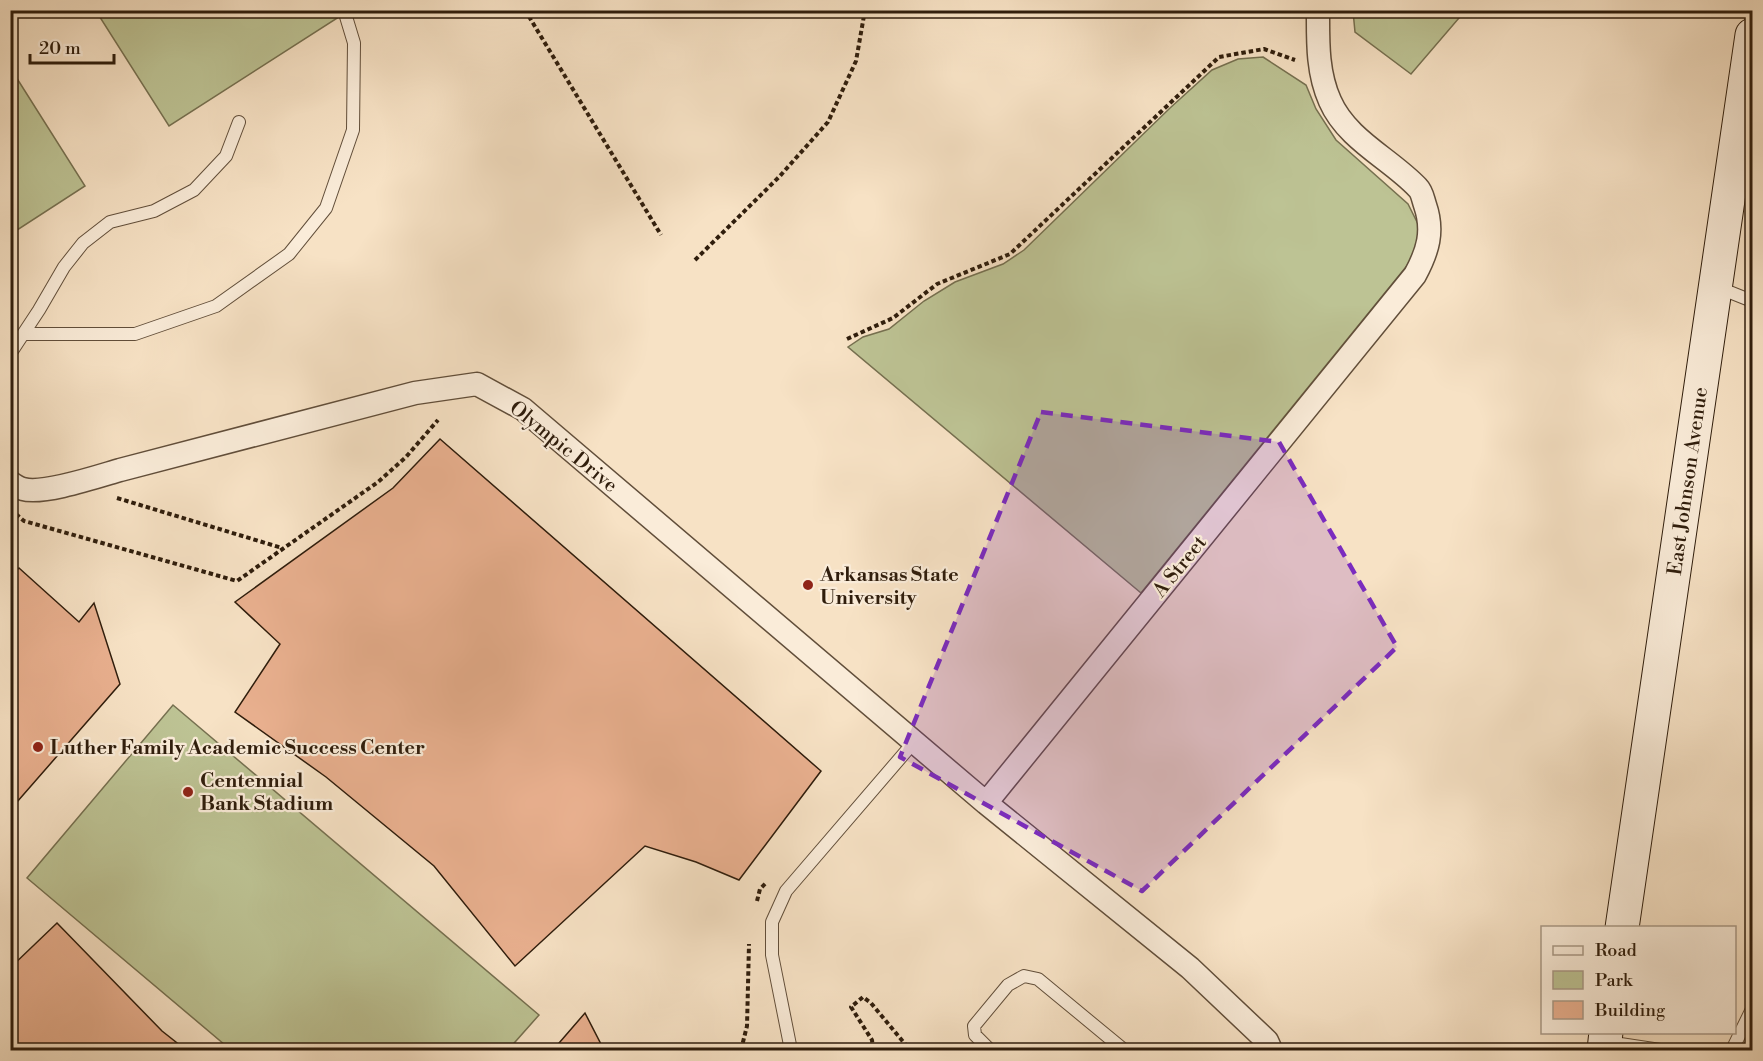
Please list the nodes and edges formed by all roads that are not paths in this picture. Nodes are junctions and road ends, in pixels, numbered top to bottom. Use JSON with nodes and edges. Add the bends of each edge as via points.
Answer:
{"nodes":[{"id":1,"x":344,"y":10,"type":"edge"},
{"id":2,"x":1318,"y":10,"type":"edge"},
{"id":3,"x":1752,"y":35,"type":"edge"},
{"id":4,"x":1747,"y":110,"type":"edge"},
{"id":5,"x":239,"y":122,"type":"dead end"},
{"id":6,"x":1715,"y":287,"type":"junction"},
{"id":7,"x":1752,"y":300,"type":"edge"},
{"id":8,"x":24,"y":334,"type":"junction"},
{"id":9,"x":10,"y":354,"type":"edge"},
{"id":10,"x":10,"y":482,"type":"edge"},
{"id":11,"x":914,"y":742,"type":"junction"},
{"id":12,"x":986,"y":803,"type":"junction"},
{"id":13,"x":1622,"y":926,"type":"edge"},
{"id":14,"x":1752,"y":1009,"type":"edge"},
{"id":15,"x":1605,"y":1042,"type":"edge"},
{"id":16,"x":791,"y":1050,"type":"edge"},
{"id":17,"x":990,"y":1050,"type":"edge"},
{"id":18,"x":1124,"y":1050,"type":"edge"},
{"id":19,"x":1271,"y":1050,"type":"edge"},
{"id":20,"x":1660,"y":1050,"type":"edge"},
{"id":21,"x":1732,"y":1050,"type":"edge"}],
"edges":[{"from":1,"to":8,"type":"lane","via":[[354,43],[353,130],[326,208],[289,254],[216,306],[135,334]]},
{"from":2,"to":12,"type":"street","name":"A Street","via":[[1318,55],[1330,102],[1345,125],[1420,190],[1430,220],[1424,260]]},
{"from":3,"to":4,"type":"main road","name":"East Johnson Avenue"},
{"from":4,"to":6,"type":"main road","name":"East Johnson Avenue"},
{"from":5,"to":8,"type":"lane","via":[[226,156],[194,190],[154,211],[110,222],[83,243]]},
{"from":6,"to":7,"type":"lane"},
{"from":6,"to":13,"type":"main road","name":"East Johnson Avenue"},
{"from":8,"to":9,"type":"lane"},
{"from":10,"to":11,"type":"street","name":"Olympic Drive","via":[[25,490],[90,480],[415,393],[477,384],[523,409]]},
{"from":11,"to":12,"type":"street","name":"Olympic Drive"},
{"from":11,"to":16,"type":"lane","via":[[786,891],[772,922],[772,955]]},
{"from":12,"to":19,"type":"street","via":[[1190,968],[1267,1041]]},
{"from":14,"to":21,"type":"lane"},
{"from":15,"to":20,"type":"lane"},
{"from":17,"to":18,"type":"lane","via":[[975,1035],[975,1026],[1008,985],[1024,976],[1038,979]]}]}
